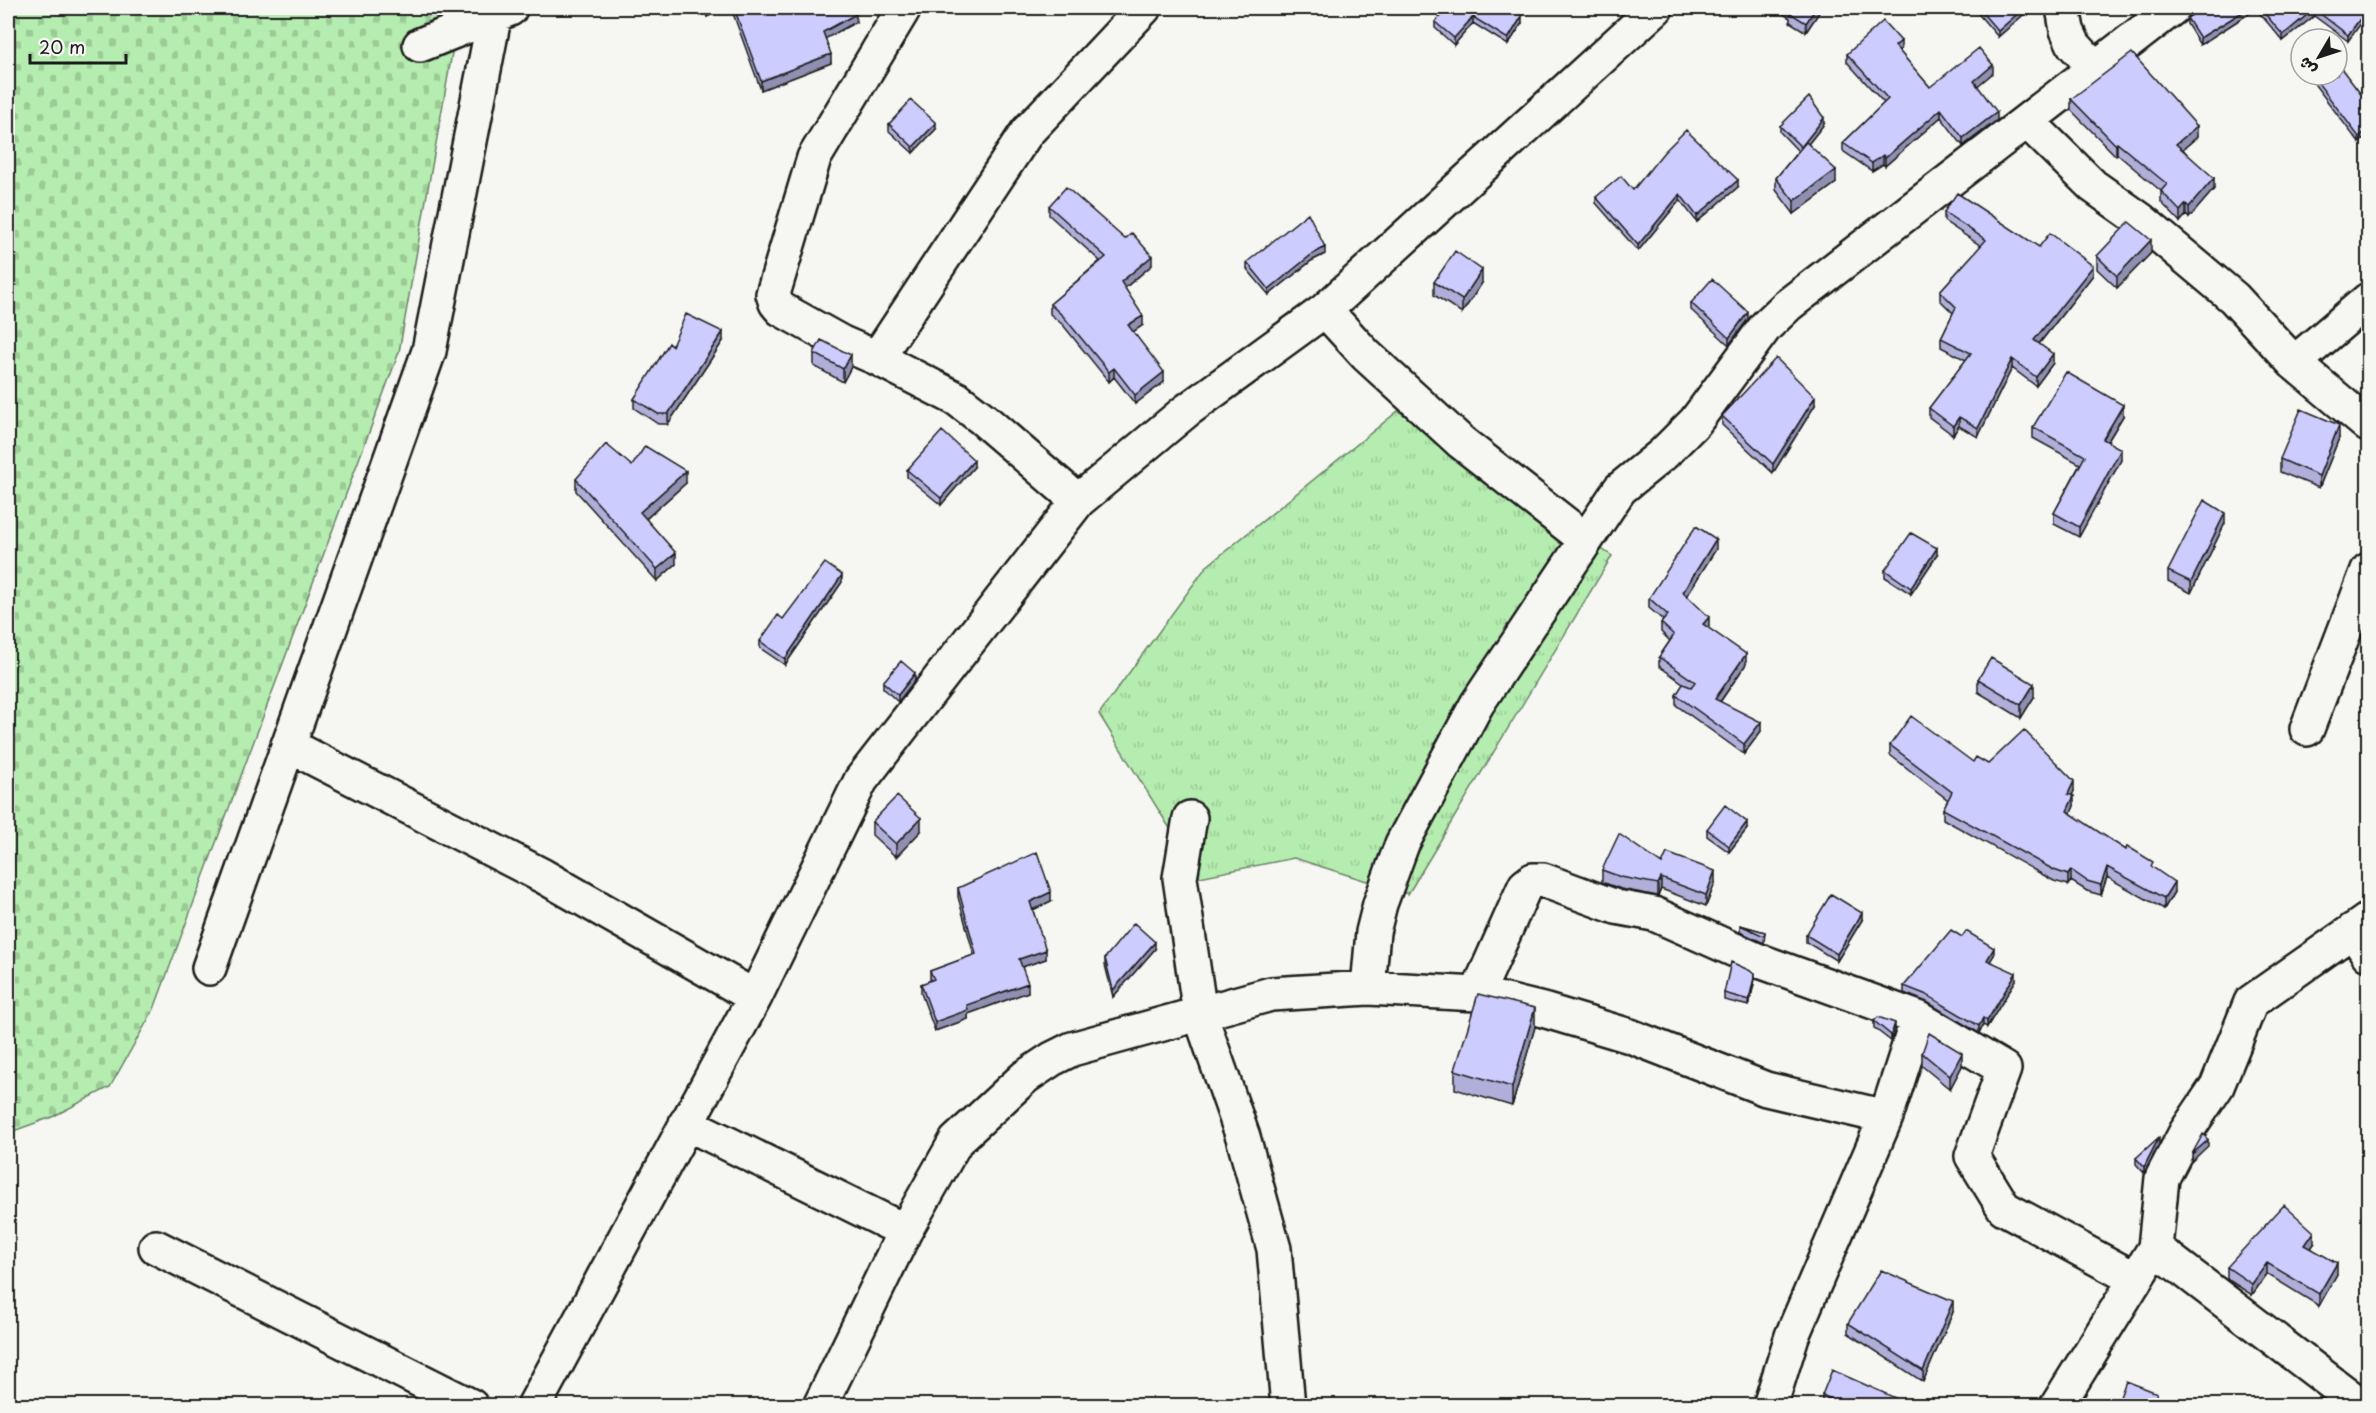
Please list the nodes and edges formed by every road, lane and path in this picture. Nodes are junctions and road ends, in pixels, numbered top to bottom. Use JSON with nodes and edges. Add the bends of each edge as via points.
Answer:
{"nodes":[{"id":1,"x":904,"y":8,"type":"edge"},
{"id":2,"x":1144,"y":8,"type":"edge"},
{"id":3,"x":1656,"y":8,"type":"edge"},
{"id":4,"x":2063,"y":8,"type":"edge"},
{"id":5,"x":2173,"y":8,"type":"edge"},
{"id":6,"x":501,"y":10,"type":"edge"},
{"id":7,"x":420,"y":45,"type":"dead end"},
{"id":8,"x":2096,"y":69,"type":"junction"},
{"id":9,"x":2028,"y":122,"type":"junction"},
{"id":10,"x":2368,"y":300,"type":"edge"},
{"id":11,"x":1325,"y":310,"type":"junction"},
{"id":12,"x":878,"y":358,"type":"junction"},
{"id":13,"x":2294,"y":363,"type":"junction"},
{"id":14,"x":2368,"y":425,"type":"edge"},
{"id":15,"x":1078,"y":501,"type":"junction"},
{"id":16,"x":1586,"y":540,"type":"junction"},
{"id":17,"x":2368,"y":570,"type":"edge"},
{"id":18,"x":2307,"y":729,"type":"dead end"},
{"id":19,"x":288,"y":745,"type":"junction"},
{"id":20,"x":1190,"y":818,"type":"dead end"},
{"id":21,"x":2363,"y":935,"type":"edge"},
{"id":22,"x":209,"y":968,"type":"dead end"},
{"id":23,"x":1368,"y":988,"type":"junction"},
{"id":24,"x":1477,"y":994,"type":"junction"},
{"id":25,"x":754,"y":998,"type":"junction"},
{"id":26,"x":1200,"y":1014,"type":"junction"},
{"id":27,"x":1918,"y":1018,"type":"junction"},
{"id":28,"x":1886,"y":1117,"type":"junction"},
{"id":29,"x":686,"y":1123,"type":"junction"},
{"id":30,"x":905,"y":1231,"type":"junction"},
{"id":31,"x":156,"y":1247,"type":"dead end"},
{"id":32,"x":2155,"y":1248,"type":"junction"},
{"id":33,"x":2135,"y":1280,"type":"junction"},
{"id":34,"x":471,"y":1406,"type":"edge"},
{"id":35,"x":534,"y":1406,"type":"edge"},
{"id":36,"x":820,"y":1406,"type":"edge"},
{"id":37,"x":1288,"y":1406,"type":"edge"},
{"id":38,"x":1770,"y":1406,"type":"edge"},
{"id":39,"x":2057,"y":1406,"type":"edge"},
{"id":40,"x":2362,"y":1406,"type":"edge"}],
"edges":[{"from":1,"to":12,"type":"street","via":[[814,158],[773,294],[781,309],[842,344]]},
{"from":2,"to":12,"type":"street","via":[[1027,132]]},
{"from":3,"to":11,"type":"street"},
{"from":4,"to":8,"type":"street","via":[[2074,45]]},
{"from":5,"to":8,"type":"street"},
{"from":6,"to":7,"type":"street"},
{"from":6,"to":19,"type":"street","via":[[429,351]]},
{"from":8,"to":9,"type":"street"},
{"from":9,"to":13,"type":"street","via":[[2093,186],[2141,220],[2234,298]]},
{"from":9,"to":16,"type":"street","via":[[1788,305],[1766,326],[1695,422],[1620,489]]},
{"from":10,"to":13,"type":"street"},
{"from":11,"to":15,"type":"street","via":[[1186,411]]},
{"from":11,"to":16,"type":"street","via":[[1366,355],[1461,442]]},
{"from":12,"to":15,"type":"street","via":[[957,399]]},
{"from":13,"to":14,"type":"street"},
{"from":15,"to":25,"type":"street","via":[[861,780]]},
{"from":16,"to":23,"type":"street","via":[[1477,704],[1402,844],[1373,932]]},
{"from":17,"to":18,"type":"street"},
{"from":19,"to":22,"type":"street"},
{"from":19,"to":25,"type":"street","via":[[543,876]]},
{"from":20,"to":26,"type":"street","via":[[1180,879]]},
{"from":21,"to":32,"type":"street","via":[[2251,1002],[2217,1086],[2186,1132],[2162,1178]]},
{"from":23,"to":24,"type":"street"},
{"from":23,"to":26,"type":"street","via":[[1271,994]]},
{"from":24,"to":27,"type":"street","via":[[1525,886],[1533,880],[1543,880],[1616,907],[1654,914],[1757,960]]},
{"from":24,"to":28,"type":"street","via":[[1630,1036],[1766,1089]]},
{"from":25,"to":29,"type":"street"},
{"from":26,"to":30,"type":"street","via":[[1072,1049],[1025,1077],[956,1141]]},
{"from":26,"to":37,"type":"street","via":[[1243,1137],[1274,1249]]},
{"from":27,"to":28,"type":"street"},
{"from":27,"to":33,"type":"street","via":[[2004,1069],[1972,1156],[2004,1208]]},
{"from":28,"to":38,"type":"street","via":[[1792,1336]]},
{"from":29,"to":30,"type":"street"},
{"from":29,"to":35,"type":"street"},
{"from":30,"to":36,"type":"street"},
{"from":31,"to":34,"type":"street"},
{"from":32,"to":33,"type":"street"},
{"from":32,"to":40,"type":"street"},
{"from":33,"to":39,"type":"street"}]}
